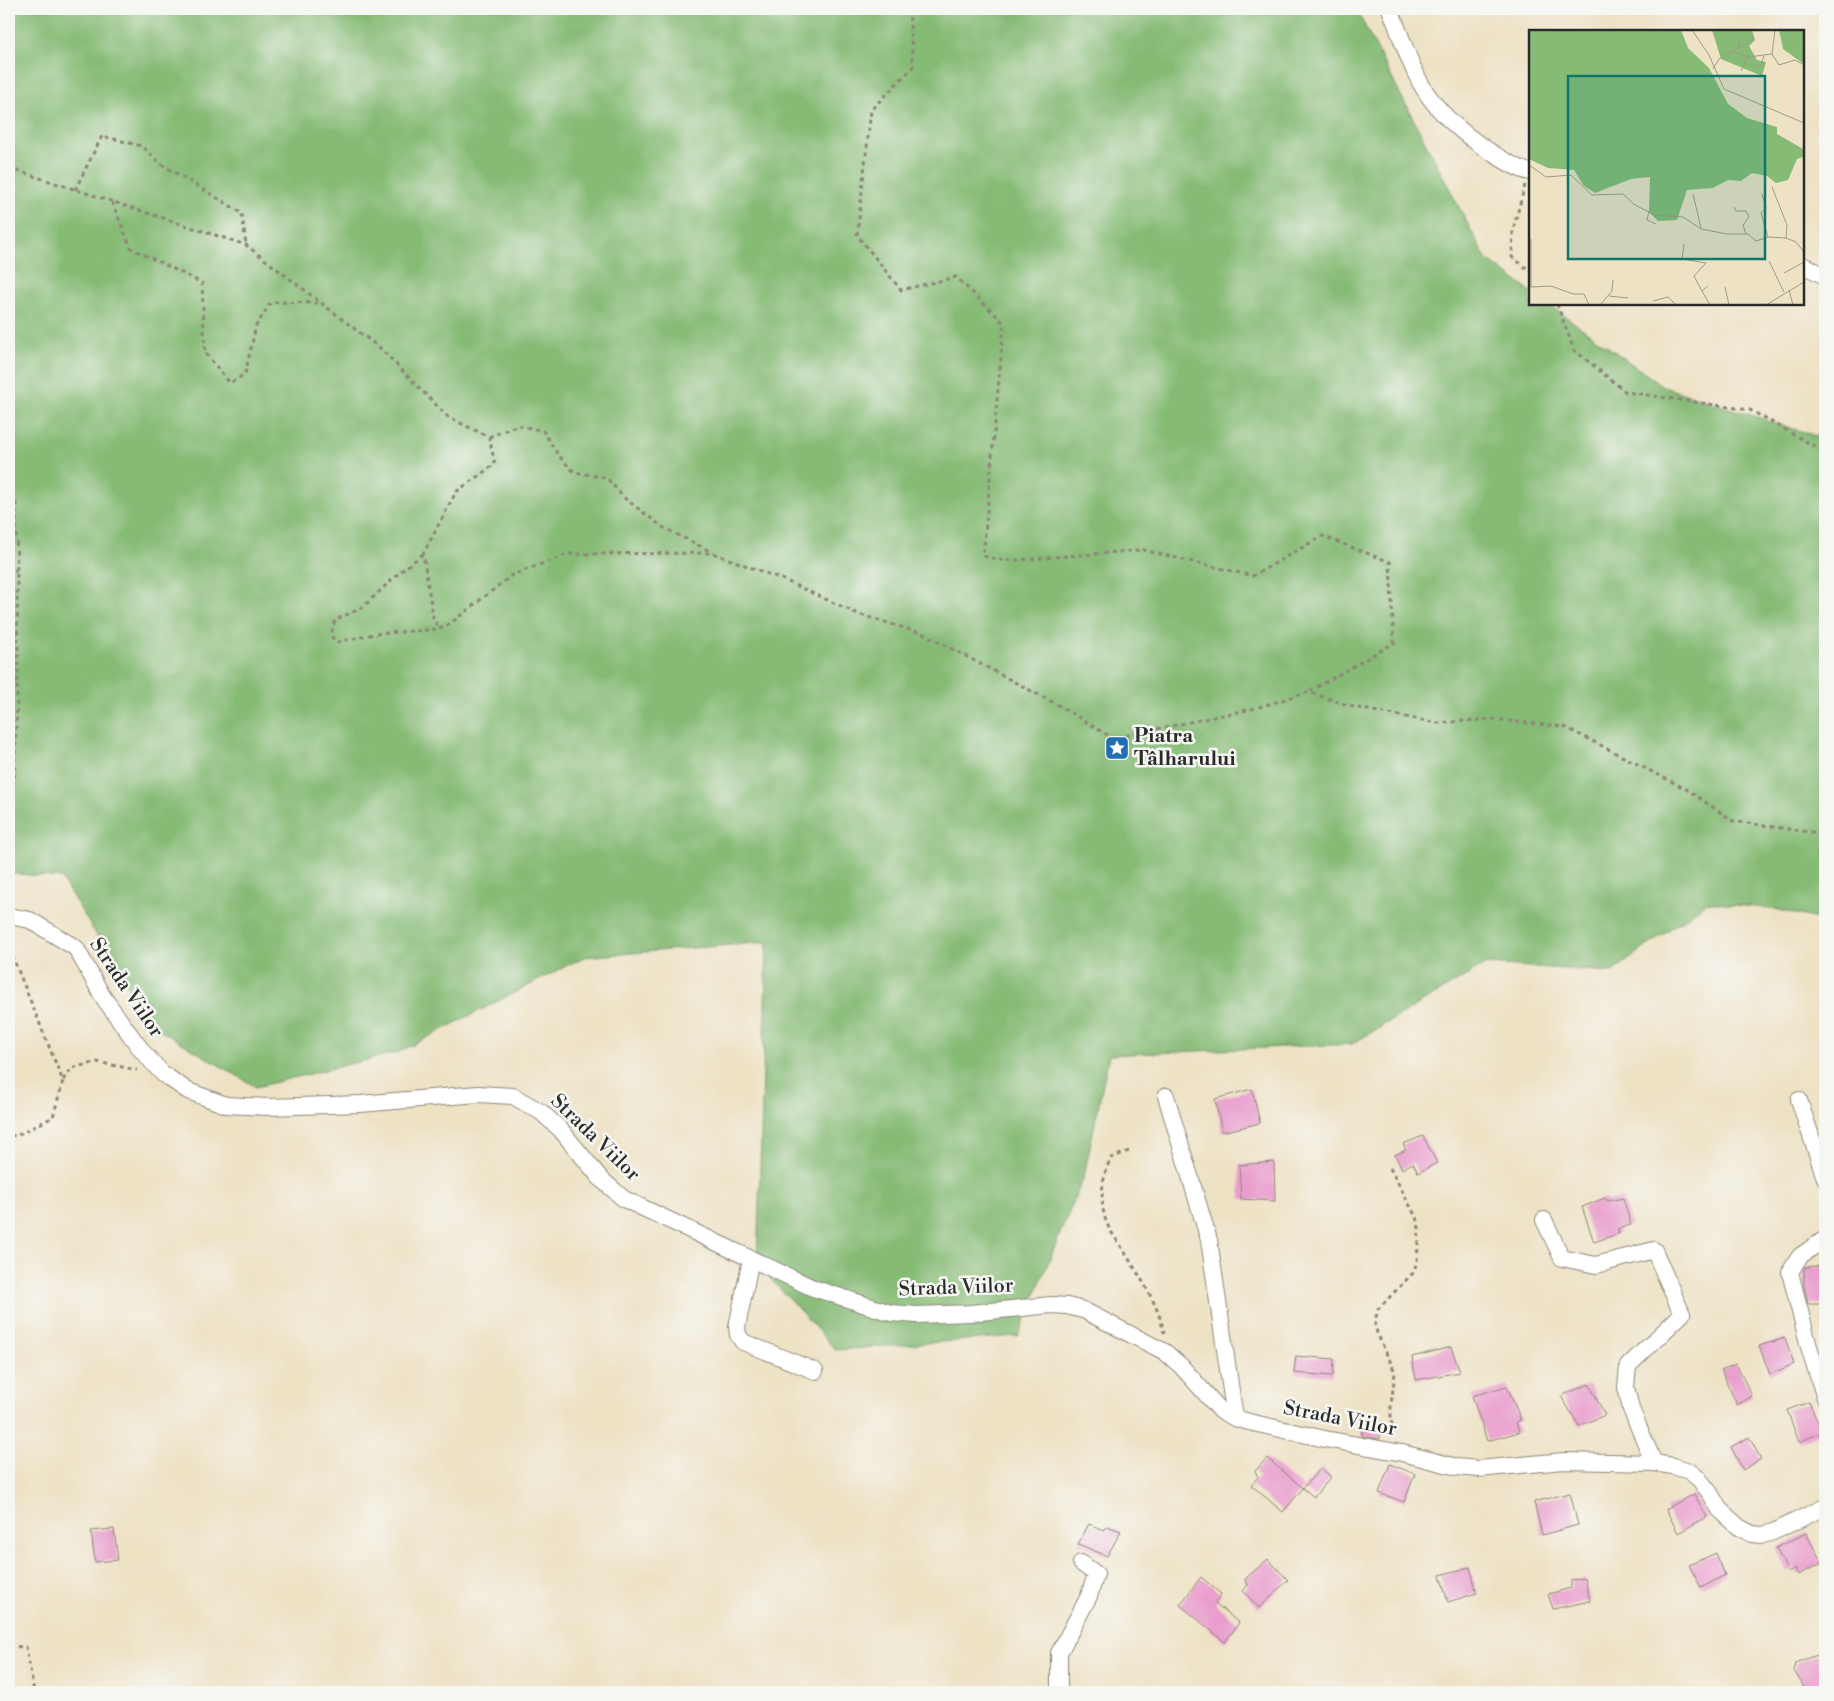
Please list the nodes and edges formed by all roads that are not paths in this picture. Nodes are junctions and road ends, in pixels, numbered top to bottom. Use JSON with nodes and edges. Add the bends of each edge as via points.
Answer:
{"nodes":[{"id":1,"x":1390,"y":9,"type":"edge"},
{"id":2,"x":1529,"y":172,"type":"edge"},
{"id":3,"x":1804,"y":266,"type":"edge"},
{"id":4,"x":1825,"y":276,"type":"edge"},
{"id":5,"x":9,"y":916,"type":"edge"},
{"id":6,"x":1166,"y":1096,"type":"dead end"},
{"id":7,"x":1799,"y":1100,"type":"dead end"},
{"id":8,"x":1825,"y":1178,"type":"edge"},
{"id":9,"x":1544,"y":1220,"type":"dead end"},
{"id":10,"x":1825,"y":1239,"type":"edge"},
{"id":11,"x":751,"y":1259,"type":"junction"},
{"id":12,"x":815,"y":1371,"type":"dead end"},
{"id":13,"x":1825,"y":1398,"type":"edge"},
{"id":14,"x":1235,"y":1418,"type":"junction"},
{"id":15,"x":1654,"y":1463,"type":"junction"},
{"id":16,"x":1825,"y":1507,"type":"edge"},
{"id":17,"x":1082,"y":1563,"type":"dead end"},
{"id":18,"x":1059,"y":1692,"type":"edge"}],
"edges":[{"from":1,"to":2,"type":"street","via":[[1421,83],[1434,104],[1482,146]]},
{"from":3,"to":4,"type":"street"},
{"from":5,"to":11,"type":"street","name":"Strada Viilor","via":[[30,920],[76,948],[103,997],[142,1051],[164,1074],[188,1091],[226,1105],[268,1107],[360,1104],[478,1094],[513,1096],[541,1112],[560,1129],[601,1179],[624,1199]]},
{"from":6,"to":14,"type":"street","via":[[1209,1240]]},
{"from":7,"to":8,"type":"street"},
{"from":9,"to":15,"type":"street","via":[[1562,1258],[1596,1265],[1654,1250],[1682,1314],[1628,1366],[1626,1387],[1631,1409]]},
{"from":10,"to":13,"type":"street","via":[[1800,1256],[1790,1272],[1808,1347]]},
{"from":11,"to":12,"type":"street","via":[[738,1335],[743,1342]]},
{"from":11,"to":14,"type":"street","name":"Strada Viilor","via":[[812,1288],[891,1313],[970,1313],[1044,1306],[1083,1310],[1165,1352],[1221,1410]]},
{"from":14,"to":15,"type":"street","name":"Strada Viilor","via":[[1457,1467],[1478,1469],[1564,1461]]},
{"from":15,"to":16,"type":"street","name":"Strada Viilor","via":[[1689,1471],[1699,1479],[1720,1510],[1752,1534],[1773,1532]]},
{"from":17,"to":18,"type":"street","via":[[1096,1574],[1089,1596],[1059,1653]]}]}
